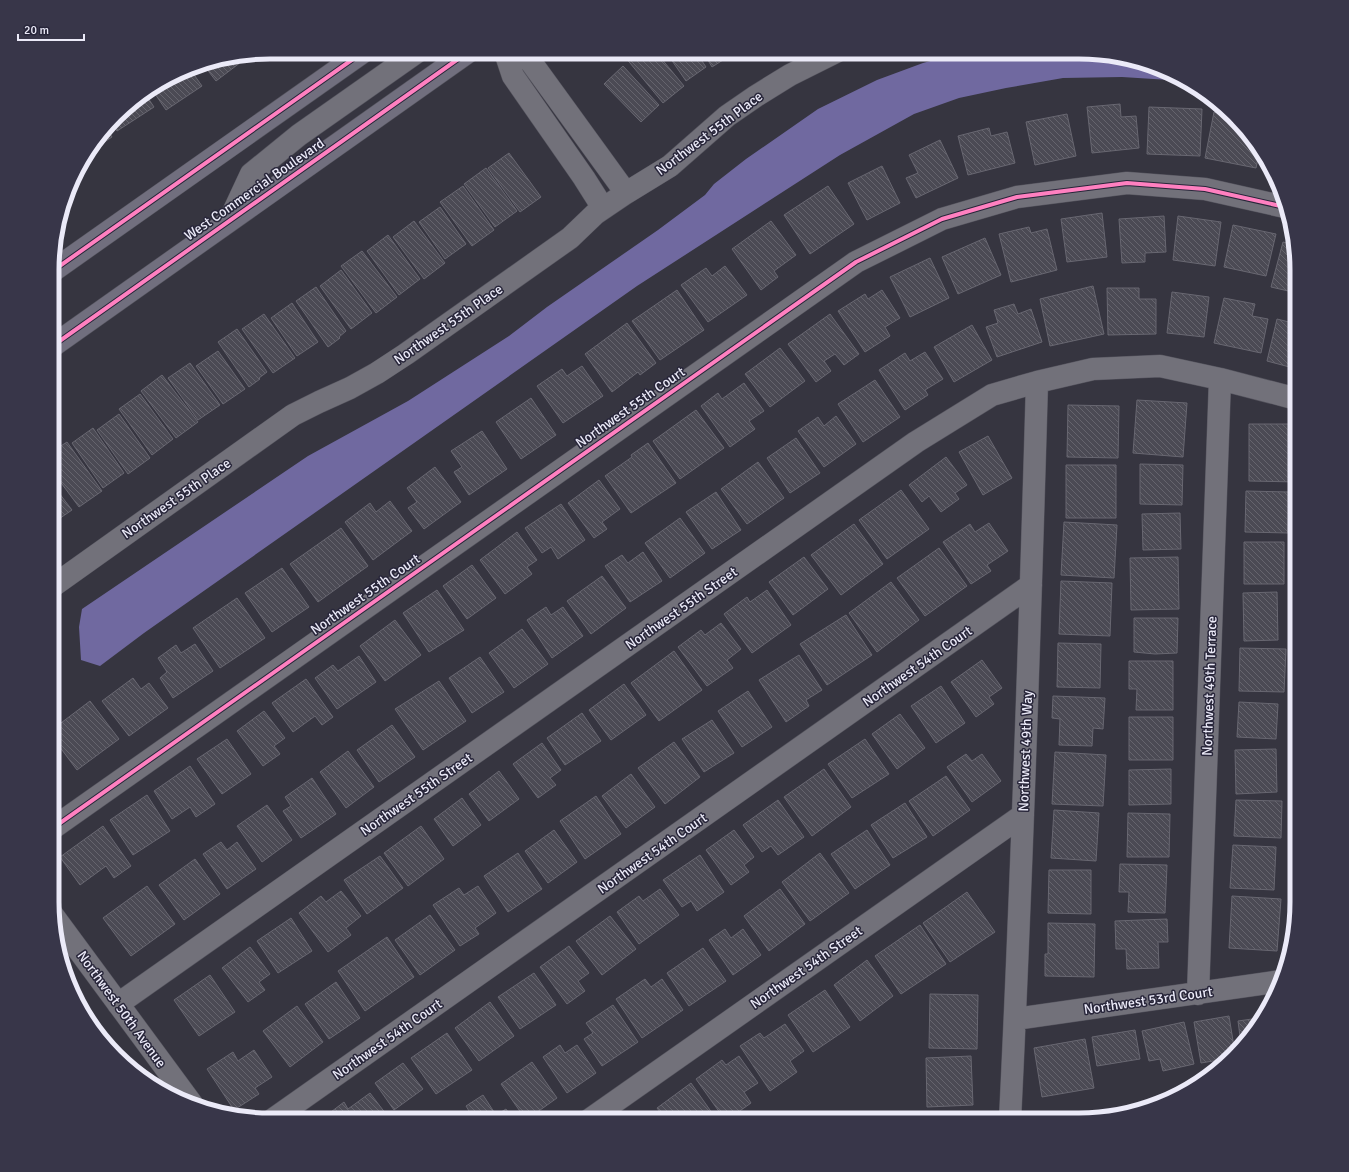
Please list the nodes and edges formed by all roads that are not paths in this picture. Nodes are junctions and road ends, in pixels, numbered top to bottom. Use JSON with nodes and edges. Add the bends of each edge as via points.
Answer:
{"nodes":[{"id":1,"x":353,"y":59,"type":"edge"},
{"id":2,"x":407,"y":59,"type":"edge"},
{"id":3,"x":458,"y":59,"type":"edge"},
{"id":4,"x":507,"y":59,"type":"edge"},
{"id":5,"x":528,"y":59,"type":"edge"},
{"id":6,"x":822,"y":59,"type":"edge"},
{"id":7,"x":626,"y":193,"type":"junction"},
{"id":8,"x":1280,"y":206,"type":"edge"},
{"id":9,"x":603,"y":208,"type":"junction"},
{"id":10,"x":230,"y":219,"type":"junction"},
{"id":11,"x":59,"y":266,"type":"edge"},
{"id":12,"x":59,"y":341,"type":"edge"},
{"id":13,"x":1220,"y":379,"type":"junction"},
{"id":14,"x":1037,"y":382,"type":"junction"},
{"id":15,"x":1290,"y":396,"type":"edge"},
{"id":16,"x":59,"y":582,"type":"edge"},
{"id":17,"x":1032,"y":585,"type":"junction"},
{"id":18,"x":1023,"y":815,"type":"junction"},
{"id":19,"x":59,"y":824,"type":"edge"},
{"id":20,"x":60,"y":925,"type":"edge"},
{"id":21,"x":1274,"y":982,"type":"edge"},
{"id":22,"x":1198,"y":994,"type":"junction"},
{"id":23,"x":118,"y":1004,"type":"junction"},
{"id":24,"x":1015,"y":1019,"type":"junction"},
{"id":25,"x":186,"y":1095,"type":"edge"},
{"id":26,"x":282,"y":1113,"type":"edge"},
{"id":27,"x":599,"y":1113,"type":"edge"},
{"id":28,"x":1010,"y":1113,"type":"edge"}],
"edges":[{"from":1,"to":11,"type":"highway"},
{"from":2,"to":10,"type":"street","name":"West Commercial Boulevard","via":[[298,135],[250,174]]},
{"from":3,"to":10,"type":"highway","name":"West Commercial Boulevard"},
{"from":4,"to":9,"type":"street","via":[[513,76]]},
{"from":5,"to":7,"type":"street"},
{"from":6,"to":7,"type":"street","name":"Northwest 55th Place","via":[[756,96],[724,119],[670,166]]},
{"from":7,"to":9,"type":"street","name":"Northwest 55th Place"},
{"from":8,"to":19,"type":"street","name":"Northwest 55th Court","via":[[1205,189],[1127,183],[1017,197],[942,219],[856,262]]},
{"from":9,"to":16,"type":"street","name":"Northwest 55th Place","via":[[570,238],[406,354],[350,388],[293,416]]},
{"from":10,"to":12,"type":"highway","name":"West Commercial Boulevard"},
{"from":13,"to":14,"type":"street","name":"Northwest 55th Street","via":[[1160,366],[1093,369]]},
{"from":13,"to":15,"type":"street","name":"Northwest 55th Street"},
{"from":13,"to":22,"type":"street","name":"Northwest 49th Terrace"},
{"from":14,"to":17,"type":"street","name":"Northwest 49th Way"},
{"from":14,"to":23,"type":"street","name":"Northwest 55th Street","via":[[992,395],[916,442]]},
{"from":17,"to":18,"type":"street","name":"Northwest 49th Way"},
{"from":17,"to":26,"type":"street","name":"Northwest 54th Court"},
{"from":18,"to":24,"type":"street","name":"Northwest 49th Way"},
{"from":18,"to":27,"type":"street","name":"Northwest 54th Street"},
{"from":20,"to":23,"type":"street","name":"Northwest 50th Avenue"},
{"from":21,"to":22,"type":"street","name":"Northwest 53rd Court"},
{"from":22,"to":24,"type":"street","name":"Northwest 53rd Court"},
{"from":23,"to":25,"type":"street","name":"Northwest 50th Avenue"},
{"from":24,"to":28,"type":"street","name":"Northwest 49th Way"}]}
